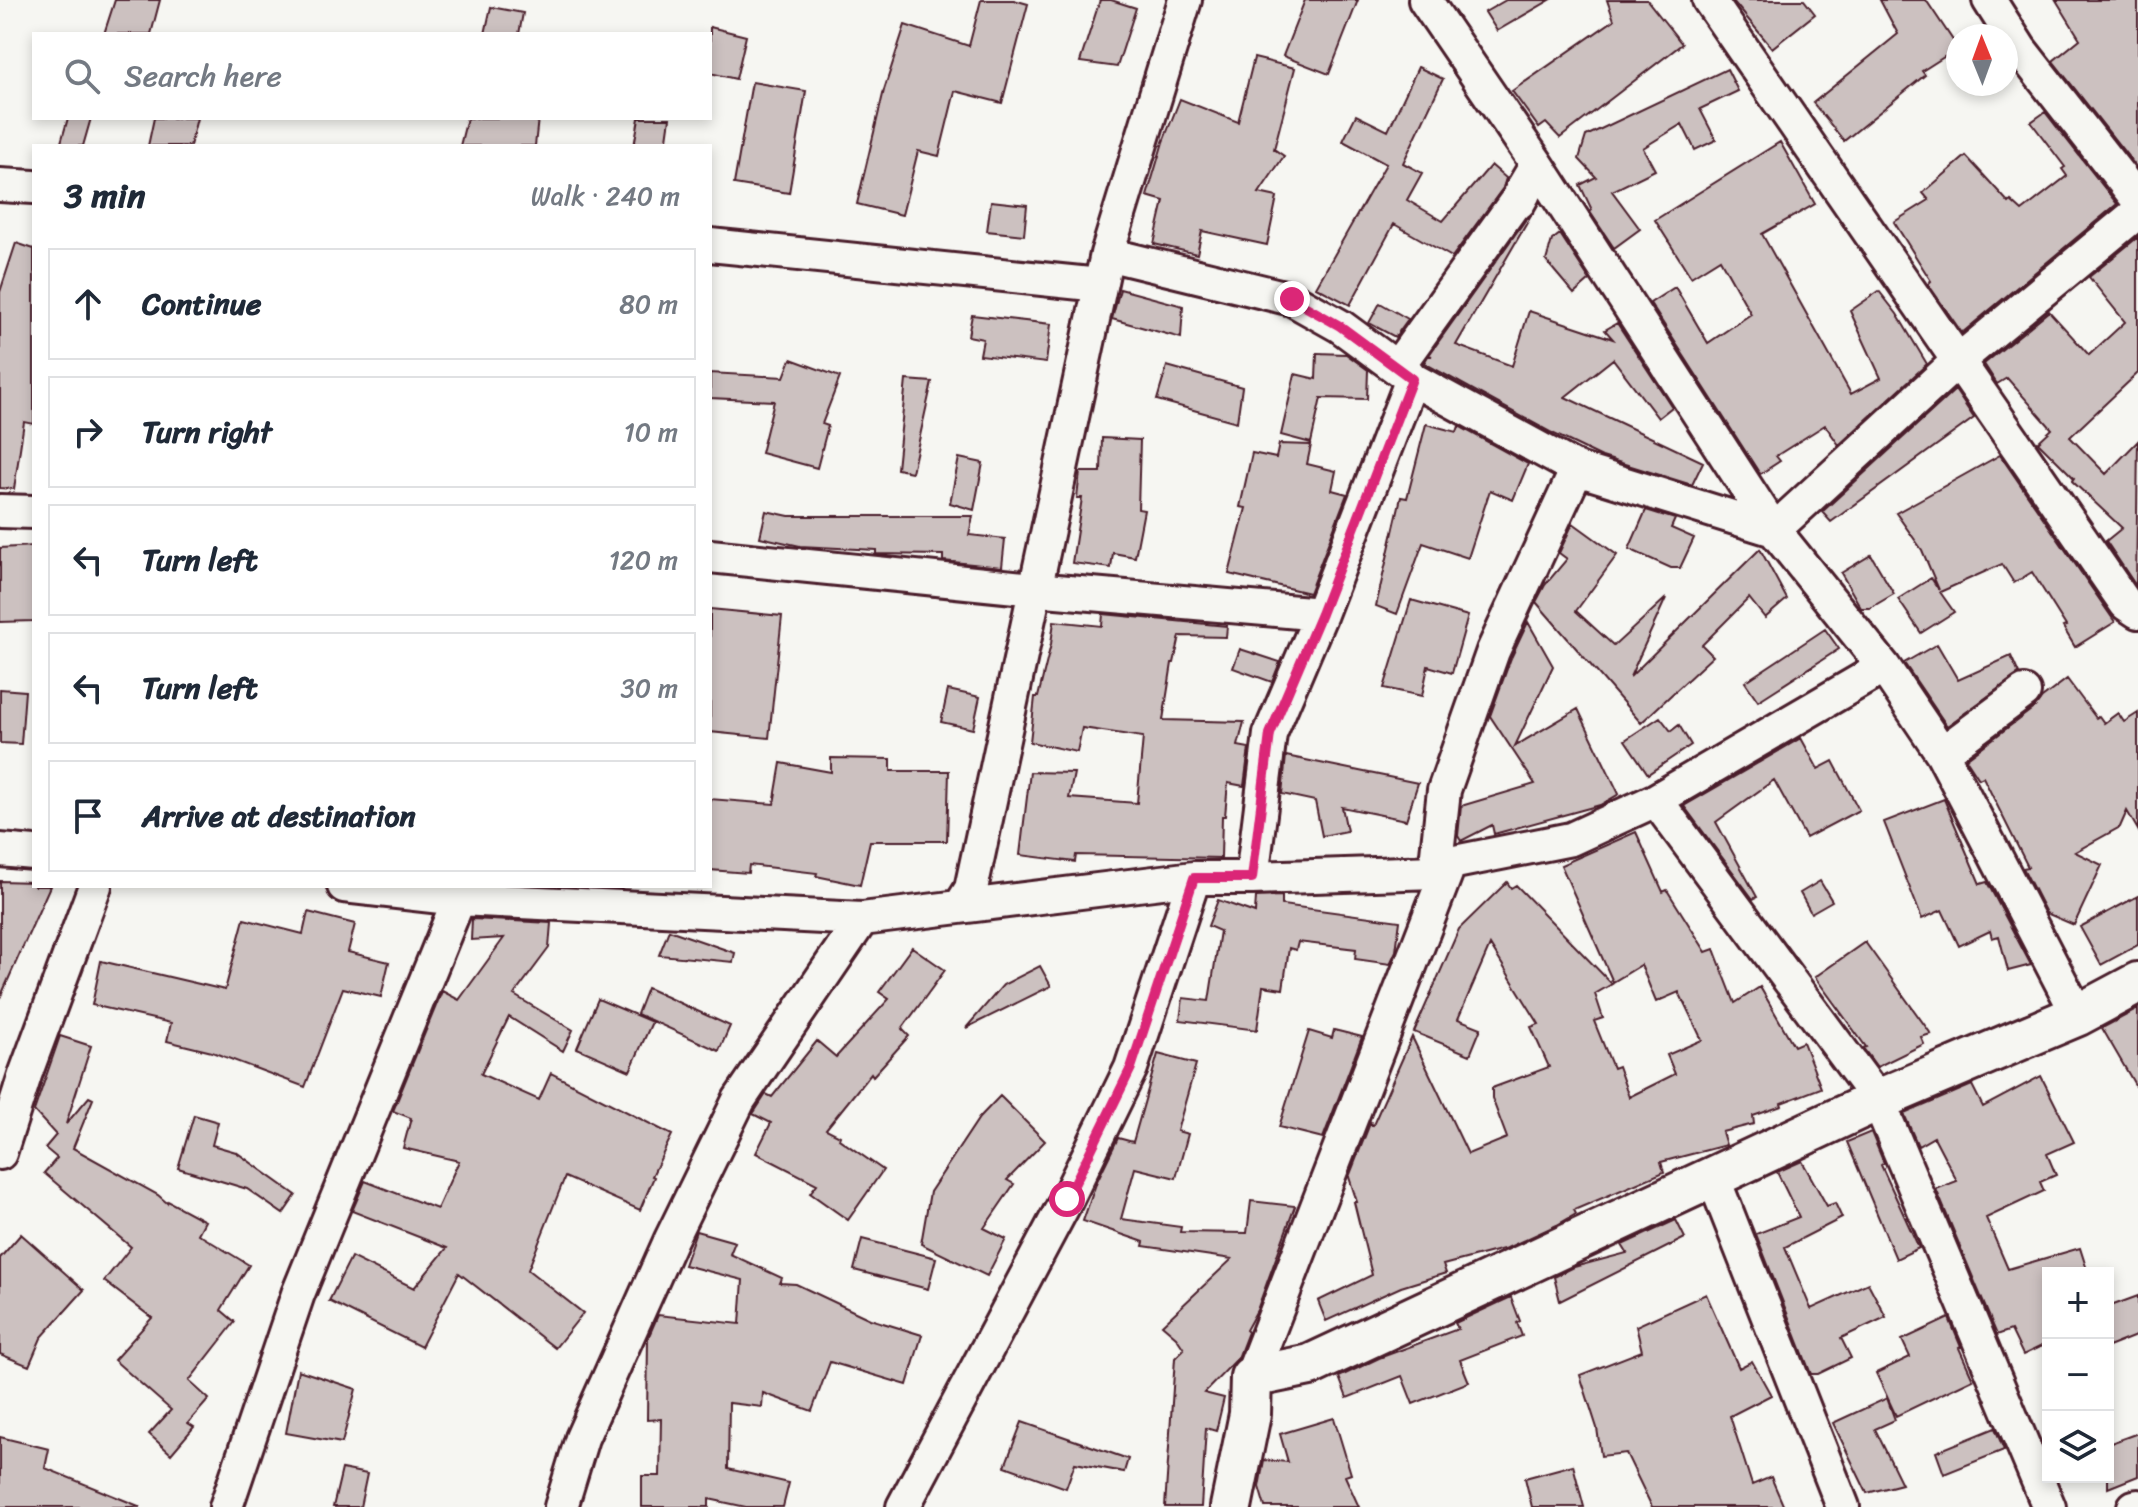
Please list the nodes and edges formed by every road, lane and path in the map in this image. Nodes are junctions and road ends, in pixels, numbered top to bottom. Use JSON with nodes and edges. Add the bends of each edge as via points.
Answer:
{"nodes":[{"id":1,"x":1185,"y":0,"type":"edge"},
{"id":2,"x":1425,"y":0,"type":"edge"},
{"id":3,"x":1709,"y":0,"type":"edge"},
{"id":4,"x":1989,"y":0,"type":"edge"},
{"id":5,"x":1537,"y":164,"type":"junction"},
{"id":6,"x":0,"y":185,"type":"edge"},
{"id":7,"x":32,"y":187,"type":"edge"},
{"id":8,"x":2138,"y":200,"type":"edge"},
{"id":9,"x":2138,"y":212,"type":"edge"},
{"id":10,"x":712,"y":245,"type":"edge"},
{"id":11,"x":1107,"y":254,"type":"junction"},
{"id":12,"x":1100,"y":285,"type":"junction"},
{"id":13,"x":1959,"y":360,"type":"junction"},
{"id":14,"x":1412,"y":379,"type":"junction"},
{"id":15,"x":1577,"y":469,"type":"junction"},
{"id":16,"x":0,"y":511,"type":"edge"},
{"id":17,"x":32,"y":512,"type":"edge"},
{"id":18,"x":1774,"y":530,"type":"junction"},
{"id":19,"x":712,"y":556,"type":"edge"},
{"id":20,"x":1034,"y":589,"type":"junction"},
{"id":21,"x":2138,"y":612,"type":"edge"},
{"id":22,"x":1321,"y":614,"type":"junction"},
{"id":23,"x":1884,"y":667,"type":"junction"},
{"id":24,"x":2024,"y":692,"type":"dead end"},
{"id":25,"x":1942,"y":753,"type":"junction"},
{"id":26,"x":1656,"y":800,"type":"junction"},
{"id":27,"x":0,"y":850,"type":"edge"},
{"id":28,"x":32,"y":853,"type":"edge"},
{"id":29,"x":1443,"y":868,"type":"junction"},
{"id":30,"x":1194,"y":878,"type":"junction"},
{"id":31,"x":1252,"y":878,"type":"junction"},
{"id":32,"x":94,"y":888,"type":"edge"},
{"id":33,"x":362,"y":888,"type":"edge"},
{"id":34,"x":459,"y":899,"type":"junction"},
{"id":35,"x":961,"y":905,"type":"junction"},
{"id":36,"x":862,"y":919,"type":"junction"},
{"id":37,"x":2138,"y":983,"type":"edge"},
{"id":38,"x":2078,"y":1015,"type":"junction"},
{"id":39,"x":1878,"y":1100,"type":"junction"},
{"id":40,"x":0,"y":1153,"type":"edge"},
{"id":41,"x":1713,"y":1177,"type":"junction"},
{"id":42,"x":1251,"y":1377,"type":"junction"},
{"id":43,"x":226,"y":1507,"type":"edge"},
{"id":44,"x":561,"y":1507,"type":"edge"},
{"id":45,"x":903,"y":1507,"type":"edge"},
{"id":46,"x":1231,"y":1507,"type":"edge"},
{"id":47,"x":1843,"y":1507,"type":"edge"},
{"id":48,"x":2049,"y":1507,"type":"edge"}],
"edges":[{"from":1,"to":11,"type":"street"},
{"from":2,"to":5,"type":"street"},
{"from":3,"to":13,"type":"street"},
{"from":4,"to":8,"type":"street","via":[[2020,49]]},
{"from":5,"to":14,"type":"street","via":[[1519,202],[1400,363]]},
{"from":5,"to":18,"type":"street"},
{"from":6,"to":7,"type":"street"},
{"from":9,"to":13,"type":"street"},
{"from":10,"to":12,"type":"street"},
{"from":11,"to":12,"type":"street"},
{"from":11,"to":14,"type":"street","via":[[1292,299],[1340,326]]},
{"from":12,"to":20,"type":"street"},
{"from":13,"to":18,"type":"street"},
{"from":13,"to":21,"type":"street","via":[[2126,604]]},
{"from":14,"to":15,"type":"street"},
{"from":14,"to":22,"type":"street"},
{"from":15,"to":18,"type":"street"},
{"from":15,"to":29,"type":"street","via":[[1493,651],[1444,790]]},
{"from":16,"to":17,"type":"street"},
{"from":18,"to":23,"type":"street"},
{"from":19,"to":20,"type":"street"},
{"from":20,"to":22,"type":"street"},
{"from":20,"to":35,"type":"street","via":[[971,889]]},
{"from":22,"to":31,"type":"street","via":[[1270,734]]},
{"from":23,"to":25,"type":"street"},
{"from":23,"to":26,"type":"street"},
{"from":24,"to":25,"type":"street"},
{"from":25,"to":38,"type":"street"},
{"from":26,"to":29,"type":"street","via":[[1571,839]]},
{"from":26,"to":39,"type":"street"},
{"from":27,"to":28,"type":"street"},
{"from":29,"to":31,"type":"street"},
{"from":29,"to":42,"type":"street"},
{"from":30,"to":31,"type":"street"},
{"from":30,"to":35,"type":"street"},
{"from":30,"to":45,"type":"street","via":[[1131,1068]]},
{"from":32,"to":40,"type":"street"},
{"from":33,"to":34,"type":"street"},
{"from":34,"to":36,"type":"street"},
{"from":34,"to":43,"type":"street","via":[[298,1294]]},
{"from":35,"to":36,"type":"street"},
{"from":36,"to":44,"type":"street","via":[[739,1100],[582,1438]]},
{"from":37,"to":38,"type":"street"},
{"from":38,"to":39,"type":"street"},
{"from":39,"to":41,"type":"street"},
{"from":39,"to":48,"type":"street"},
{"from":41,"to":42,"type":"street","via":[[1310,1365]]},
{"from":41,"to":47,"type":"street"},
{"from":42,"to":46,"type":"street","via":[[1250,1414]]}]}
